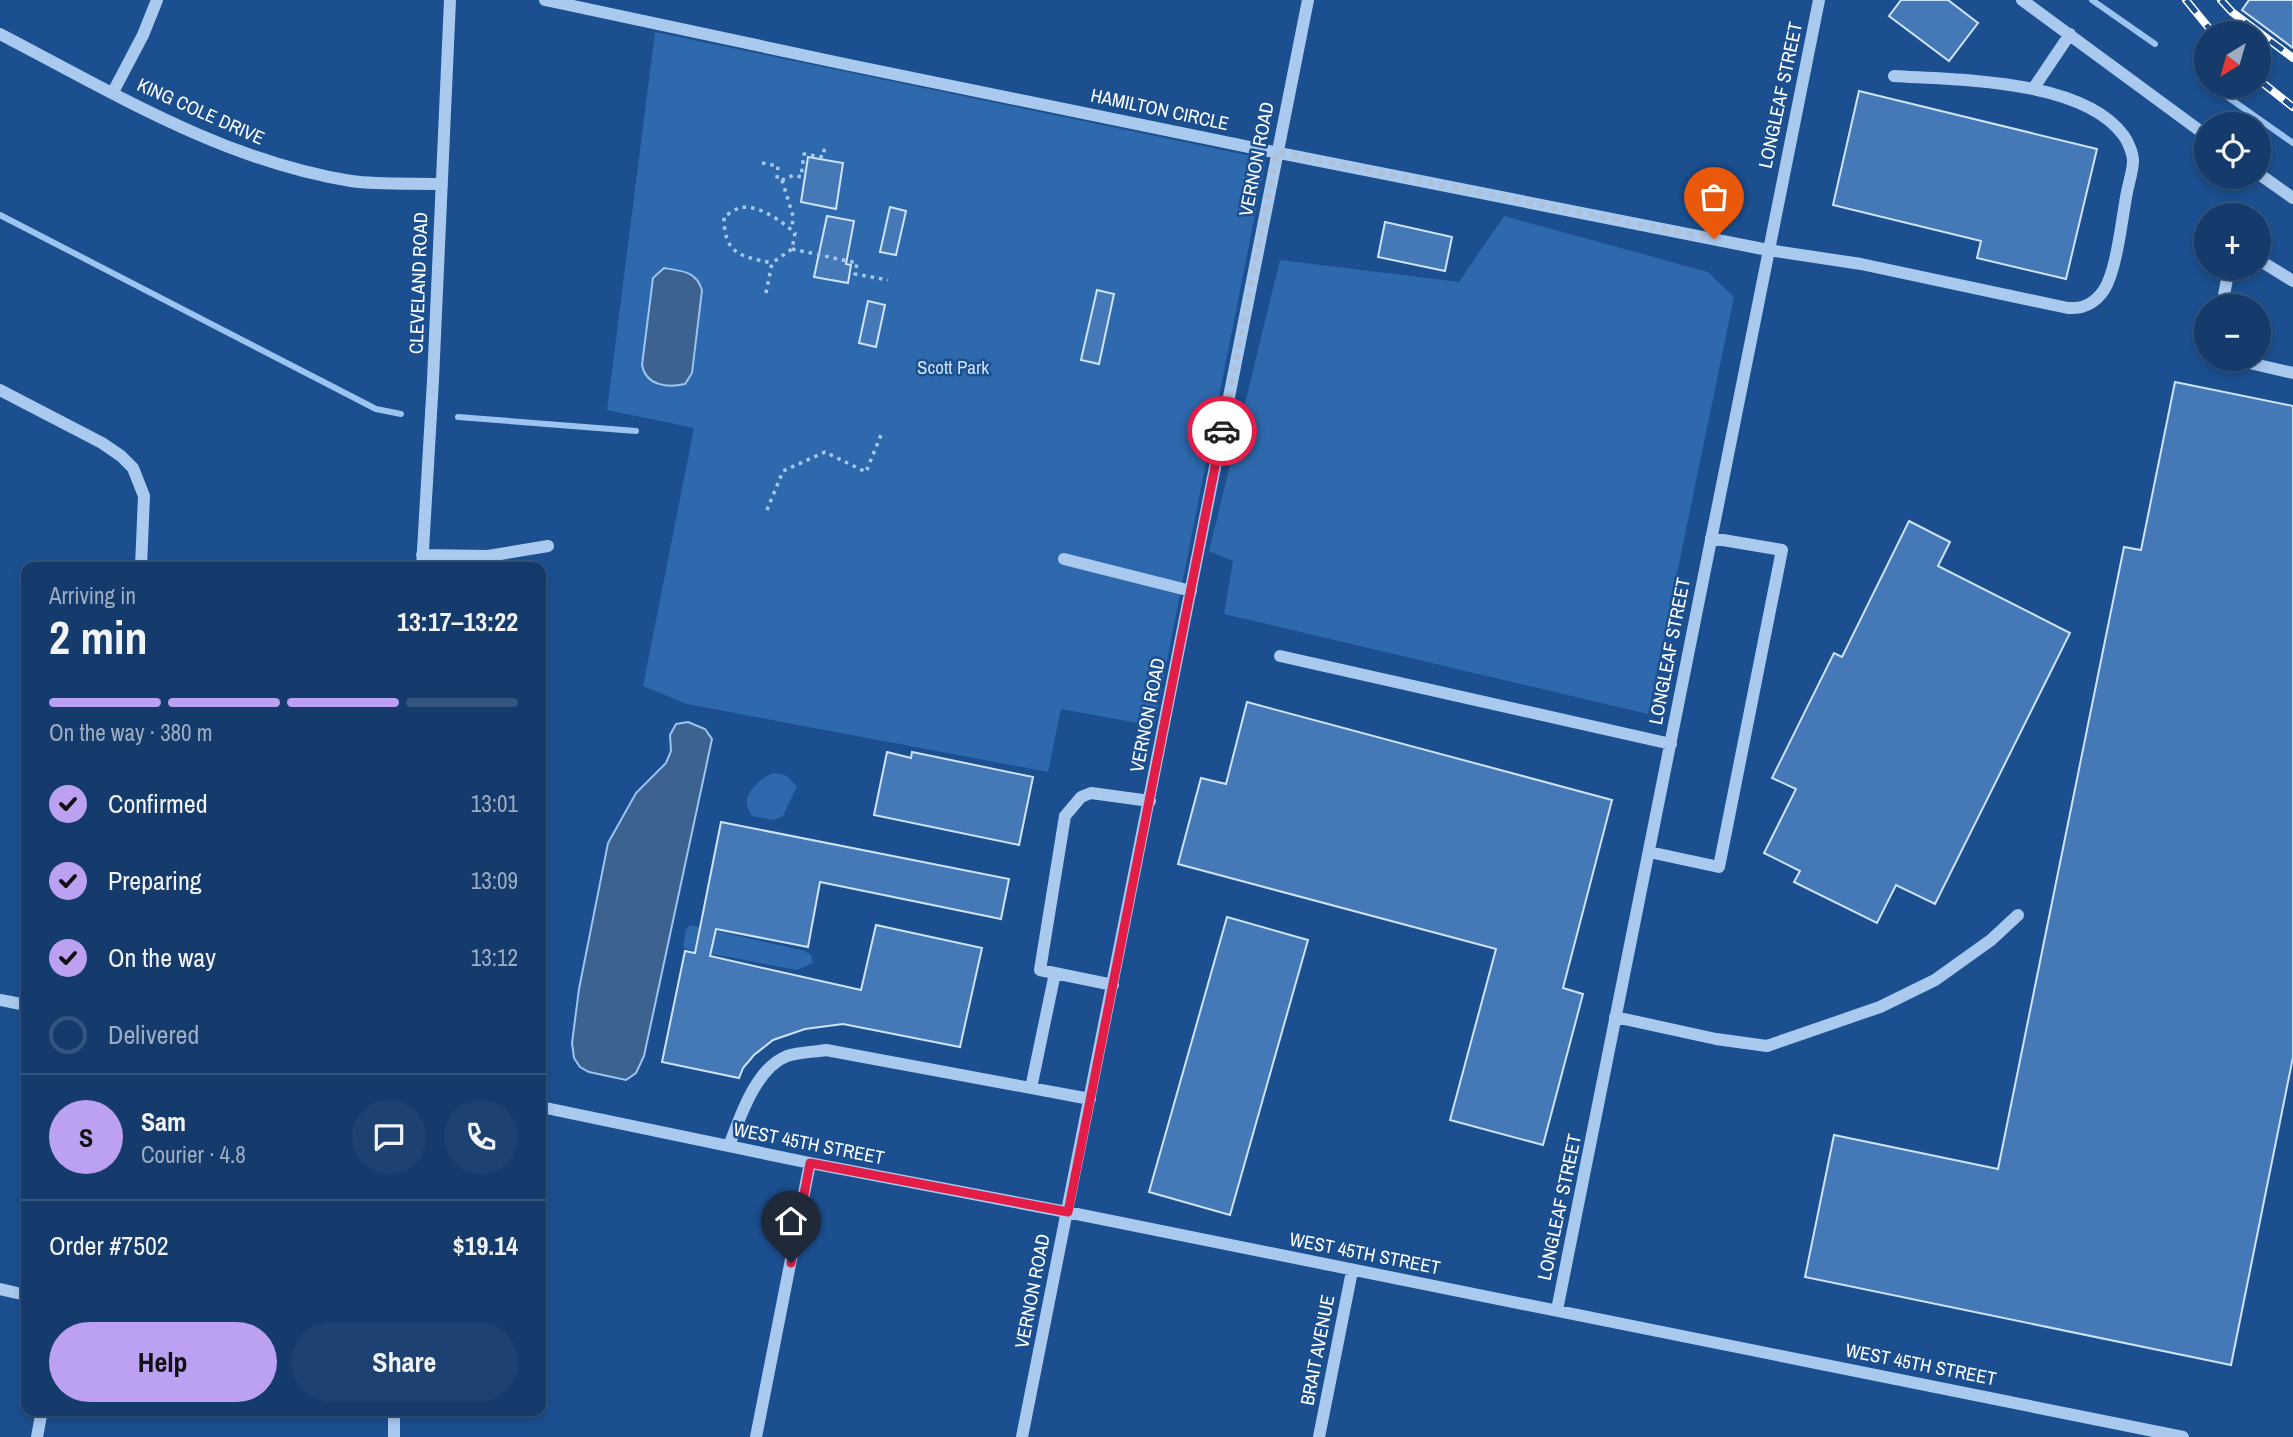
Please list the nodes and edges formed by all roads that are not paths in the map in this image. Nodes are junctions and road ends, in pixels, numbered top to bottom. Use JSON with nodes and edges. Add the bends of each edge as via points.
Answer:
{"nodes":[{"id":1,"x":157,"y":0,"type":"edge"},
{"id":2,"x":450,"y":0,"type":"edge"},
{"id":3,"x":545,"y":0,"type":"edge"},
{"id":4,"x":1308,"y":0,"type":"edge"},
{"id":5,"x":1819,"y":0,"type":"edge"},
{"id":6,"x":2022,"y":0,"type":"edge"},
{"id":7,"x":0,"y":34,"type":"edge"},
{"id":8,"x":2070,"y":34,"type":"junction"},
{"id":9,"x":1894,"y":76,"type":"dead end"},
{"id":10,"x":2033,"y":89,"type":"junction"},
{"id":11,"x":113,"y":92,"type":"junction"},
{"id":12,"x":2194,"y":126,"type":"edge"},
{"id":13,"x":1277,"y":152,"type":"junction"},
{"id":14,"x":2271,"y":182,"type":"edge"},
{"id":15,"x":442,"y":184,"type":"junction"},
{"id":16,"x":2293,"y":198,"type":"edge"},
{"id":17,"x":1768,"y":250,"type":"junction"},
{"id":18,"x":2271,"y":267,"type":"edge"},
{"id":19,"x":2293,"y":281,"type":"edge"},
{"id":20,"x":2271,"y":368,"type":"edge"},
{"id":21,"x":2293,"y":373,"type":"edge"},
{"id":22,"x":0,"y":390,"type":"edge"},
{"id":23,"x":1711,"y":538,"type":"junction"},
{"id":24,"x":548,"y":546,"type":"dead end"},
{"id":25,"x":1064,"y":559,"type":"dead end"},
{"id":26,"x":422,"y":561,"type":"edge"},
{"id":27,"x":141,"y":562,"type":"edge"},
{"id":28,"x":1191,"y":591,"type":"junction"},
{"id":29,"x":1280,"y":656,"type":"dead end"},
{"id":30,"x":1671,"y":744,"type":"junction"},
{"id":31,"x":1150,"y":801,"type":"junction"},
{"id":32,"x":1649,"y":852,"type":"junction"},
{"id":33,"x":2018,"y":915,"type":"dead end"},
{"id":34,"x":1055,"y":973,"type":"junction"},
{"id":35,"x":1113,"y":985,"type":"junction"},
{"id":36,"x":0,"y":1000,"type":"edge"},
{"id":37,"x":21,"y":1004,"type":"edge"},
{"id":38,"x":1615,"y":1017,"type":"junction"},
{"id":39,"x":1031,"y":1088,"type":"junction"},
{"id":40,"x":1090,"y":1099,"type":"junction"},
{"id":41,"x":546,"y":1108,"type":"edge"},
{"id":42,"x":729,"y":1146,"type":"junction"},
{"id":43,"x":810,"y":1163,"type":"junction"},
{"id":44,"x":1068,"y":1212,"type":"junction"},
{"id":45,"x":1352,"y":1270,"type":"junction"},
{"id":46,"x":0,"y":1289,"type":"edge"},
{"id":47,"x":21,"y":1294,"type":"edge"},
{"id":48,"x":1557,"y":1310,"type":"junction"},
{"id":49,"x":41,"y":1416,"type":"edge"},
{"id":50,"x":394,"y":1416,"type":"edge"},
{"id":51,"x":37,"y":1437,"type":"edge"},
{"id":52,"x":394,"y":1437,"type":"edge"},
{"id":53,"x":756,"y":1437,"type":"edge"},
{"id":54,"x":1023,"y":1437,"type":"edge"},
{"id":55,"x":1319,"y":1437,"type":"edge"},
{"id":56,"x":2183,"y":1437,"type":"edge"}],
"edges":[{"from":1,"to":11,"type":"street"},
{"from":2,"to":15,"type":"street","name":"CLEVELAND ROAD"},
{"from":3,"to":13,"type":"street","name":"HAMILTON CIRCLE"},
{"from":4,"to":13,"type":"street","name":"VERNON ROAD"},
{"from":5,"to":17,"type":"street","name":"LONGLEAF STREET"},
{"from":6,"to":8,"type":"street"},
{"from":7,"to":11,"type":"street","name":"KING COLE DRIVE"},
{"from":8,"to":10,"type":"street"},
{"from":8,"to":12,"type":"street"},
{"from":9,"to":10,"type":"street","via":[[1996,82]]},
{"from":10,"to":17,"type":"street","name":"HAMILTON CIRCLE","via":[[2084,105],[2111,123],[2124,136],[2133,160],[2112,268],[2104,289],[2083,309]]},
{"from":11,"to":15,"type":"street","name":"KING COLE DRIVE","via":[[198,135],[264,161],[352,181]]},
{"from":13,"to":17,"type":"street","name":"HAMILTON CIRCLE"},
{"from":13,"to":28,"type":"street","name":"VERNON ROAD"},
{"from":14,"to":16,"type":"street"},
{"from":15,"to":26,"type":"street","name":"CLEVELAND ROAD"},
{"from":17,"to":23,"type":"street","name":"LONGLEAF STREET"},
{"from":18,"to":19,"type":"street"},
{"from":20,"to":21,"type":"street"},
{"from":22,"to":27,"type":"street","via":[[102,443],[134,468],[144,496]]},
{"from":23,"to":30,"type":"street","name":"LONGLEAF STREET"},
{"from":23,"to":32,"type":"street","via":[[1782,551],[1769,617],[1719,867]]},
{"from":24,"to":26,"type":"street"},
{"from":25,"to":28,"type":"street"},
{"from":28,"to":31,"type":"street","name":"VERNON ROAD"},
{"from":29,"to":30,"type":"street"},
{"from":30,"to":32,"type":"street","name":"LONGLEAF STREET"},
{"from":31,"to":34,"type":"street","via":[[1091,793],[1065,816],[1040,970]]},
{"from":31,"to":35,"type":"street","name":"VERNON ROAD"},
{"from":32,"to":38,"type":"street","name":"LONGLEAF STREET"},
{"from":33,"to":38,"type":"street","via":[[1935,980],[1880,1007],[1767,1046],[1716,1040]]},
{"from":34,"to":35,"type":"street"},
{"from":34,"to":39,"type":"street"},
{"from":35,"to":40,"type":"street","name":"VERNON ROAD"},
{"from":36,"to":37,"type":"street"},
{"from":38,"to":48,"type":"street","name":"LONGLEAF STREET"},
{"from":39,"to":40,"type":"street"},
{"from":39,"to":42,"type":"street","via":[[826,1050],[787,1056],[768,1071],[746,1102]]},
{"from":40,"to":44,"type":"street","name":"VERNON ROAD"},
{"from":41,"to":42,"type":"street","name":"WEST 45TH STREET"},
{"from":42,"to":43,"type":"street","name":"WEST 45TH STREET"},
{"from":43,"to":44,"type":"street","name":"WEST 45TH STREET"},
{"from":43,"to":53,"type":"street"},
{"from":44,"to":45,"type":"street","name":"WEST 45TH STREET"},
{"from":44,"to":54,"type":"street","name":"VERNON ROAD"},
{"from":45,"to":48,"type":"street","name":"WEST 45TH STREET"},
{"from":45,"to":55,"type":"street","name":"BRAIT AVENUE"},
{"from":46,"to":47,"type":"street"},
{"from":48,"to":56,"type":"street","name":"WEST 45TH STREET"},
{"from":49,"to":51,"type":"street"},
{"from":50,"to":52,"type":"street"}]}
